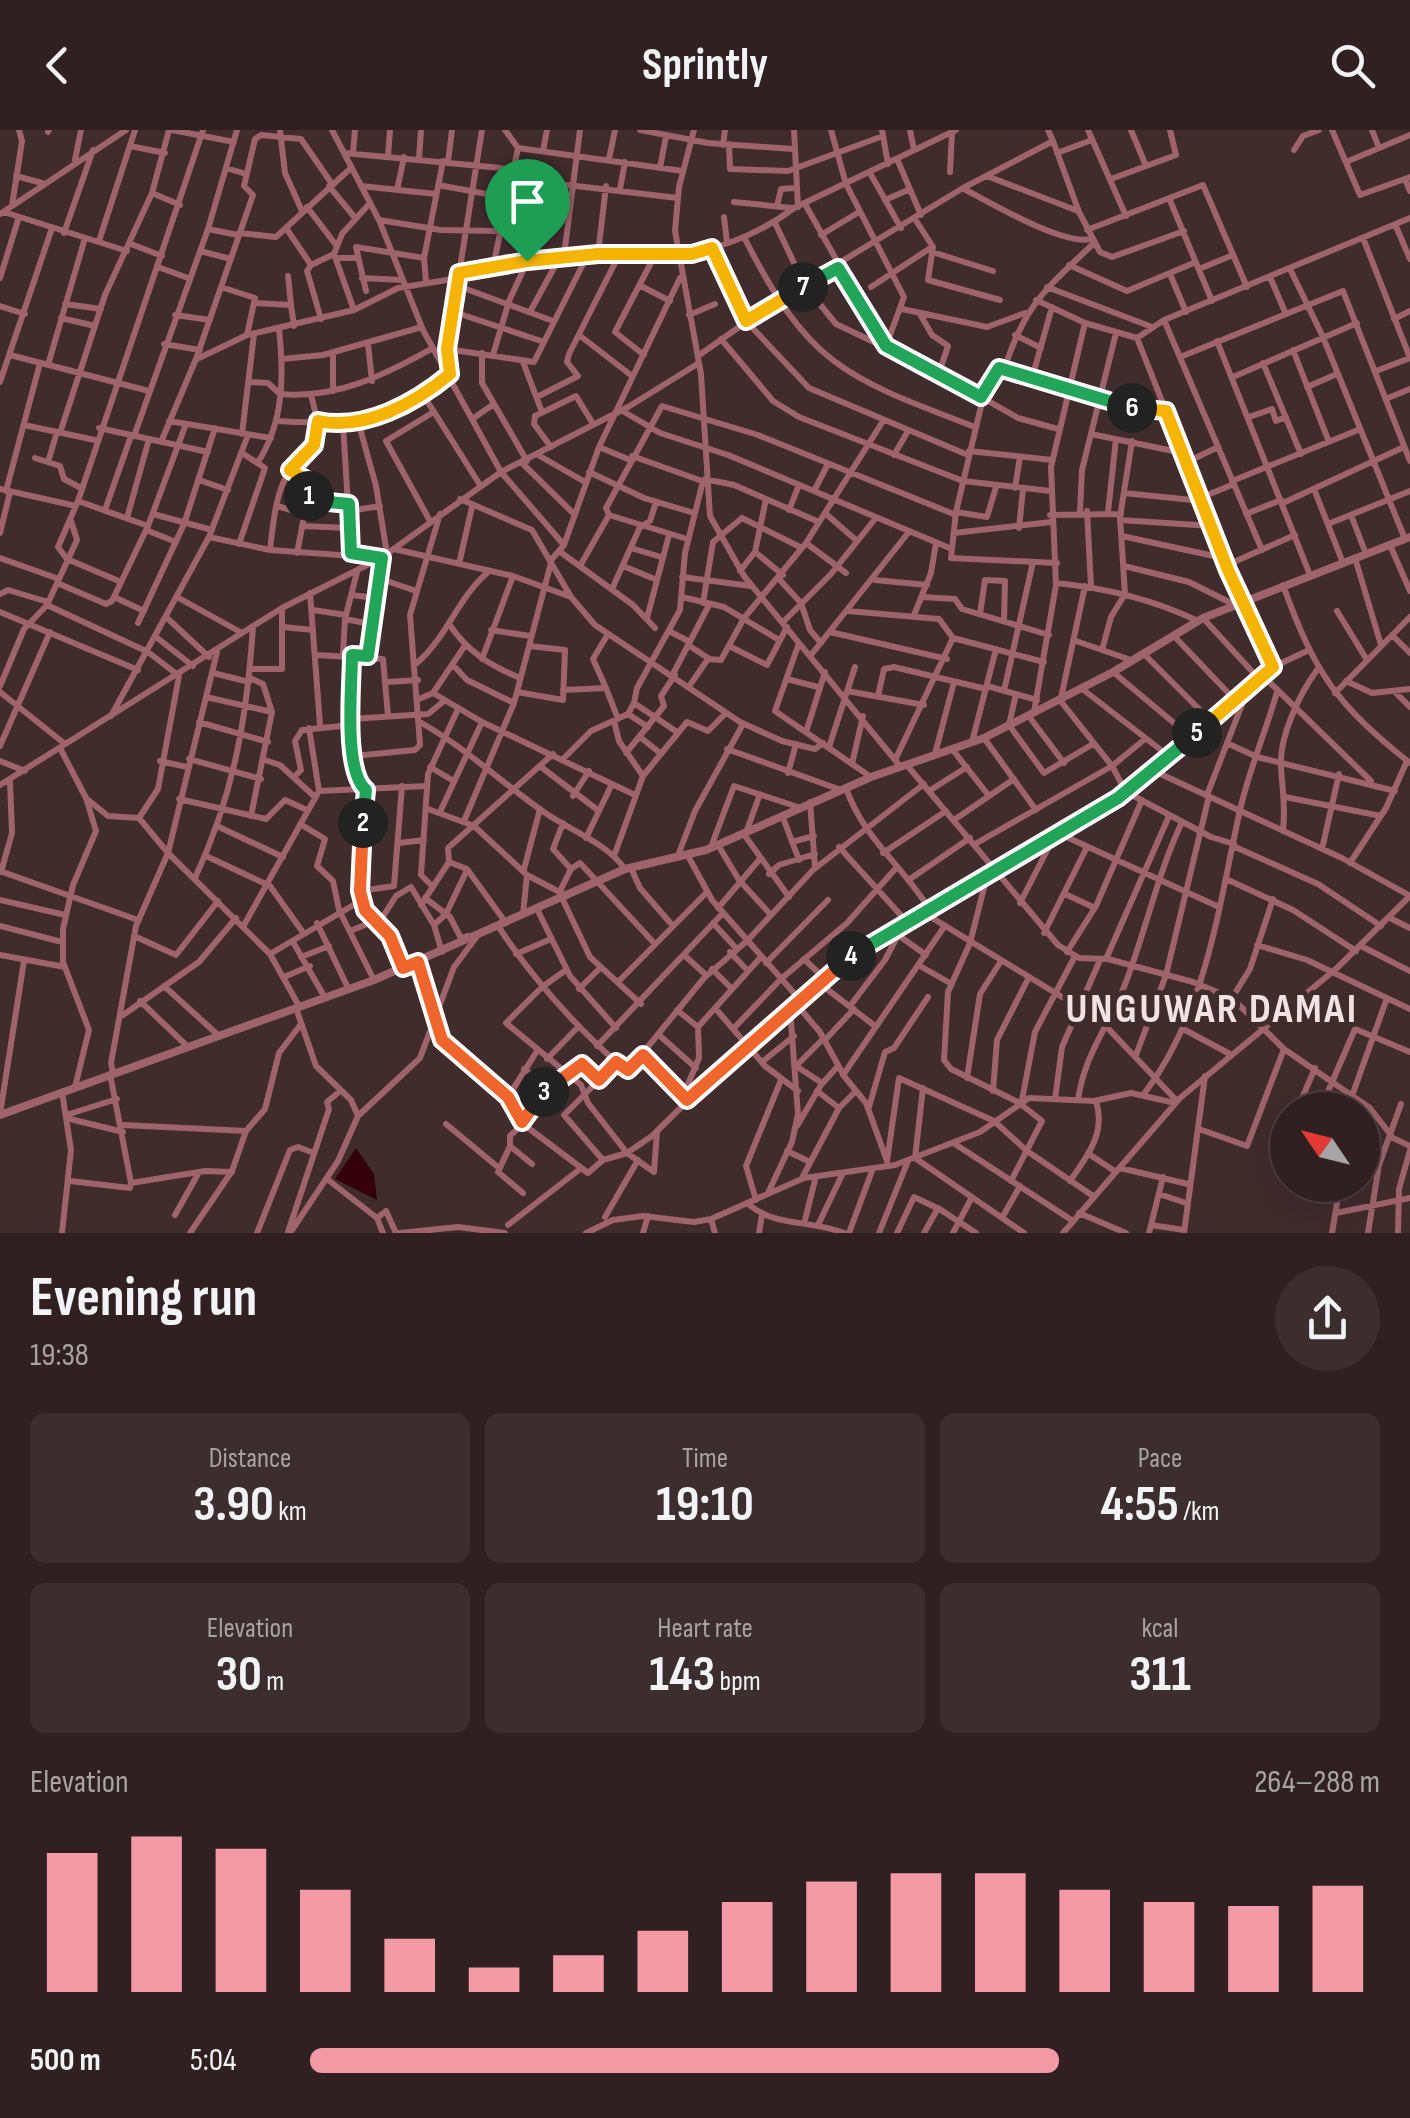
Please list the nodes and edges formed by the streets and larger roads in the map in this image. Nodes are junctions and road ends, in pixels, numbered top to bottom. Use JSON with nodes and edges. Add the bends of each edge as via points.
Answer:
{"nodes":[{"id":1,"x":19,"y":130,"type":"edge"},
{"id":2,"x":82,"y":130,"type":"edge"},
{"id":3,"x":126,"y":130,"type":"edge"},
{"id":4,"x":136,"y":130,"type":"edge"},
{"id":5,"x":171,"y":130,"type":"edge"},
{"id":6,"x":237,"y":130,"type":"edge"},
{"id":7,"x":332,"y":130,"type":"edge"},
{"id":8,"x":355,"y":130,"type":"edge"},
{"id":9,"x":390,"y":130,"type":"edge"},
{"id":10,"x":421,"y":130,"type":"edge"},
{"id":11,"x":452,"y":130,"type":"edge"},
{"id":12,"x":482,"y":130,"type":"edge"},
{"id":13,"x":504,"y":130,"type":"edge"},
{"id":14,"x":547,"y":130,"type":"edge"},
{"id":15,"x":580,"y":130,"type":"edge"},
{"id":16,"x":615,"y":130,"type":"edge"},
{"id":17,"x":640,"y":130,"type":"edge"},
{"id":18,"x":694,"y":130,"type":"edge"},
{"id":19,"x":725,"y":130,"type":"edge"},
{"id":20,"x":794,"y":130,"type":"edge"},
{"id":21,"x":831,"y":130,"type":"edge"},
{"id":22,"x":910,"y":130,"type":"edge"},
{"id":23,"x":1048,"y":130,"type":"edge"},
{"id":24,"x":1088,"y":130,"type":"edge"},
{"id":25,"x":1131,"y":130,"type":"edge"},
{"id":26,"x":1170,"y":130,"type":"edge"},
{"id":27,"x":1319,"y":130,"type":"edge"},
{"id":28,"x":1332,"y":130,"type":"edge"},
{"id":29,"x":1372,"y":130,"type":"edge"},
{"id":30,"x":954,"y":131,"type":"edge"},
{"id":31,"x":202,"y":133,"type":"edge"},
{"id":32,"x":883,"y":133,"type":"edge"},
{"id":33,"x":280,"y":134,"type":"edge"},
{"id":34,"x":938,"y":135,"type":"edge"},
{"id":35,"x":1410,"y":135,"type":"edge"},
{"id":36,"x":666,"y":136,"type":"junction"},
{"id":37,"x":1092,"y":140,"type":"junction"},
{"id":38,"x":692,"y":141,"type":"junction"},
{"id":39,"x":1053,"y":141,"type":"junction"},
{"id":40,"x":234,"y":142,"type":"junction"},
{"id":41,"x":726,"y":144,"type":"junction"},
{"id":42,"x":130,"y":146,"type":"junction"},
{"id":43,"x":518,"y":148,"type":"junction"},
{"id":44,"x":793,"y":148,"type":"junction"},
{"id":45,"x":1379,"y":148,"type":"junction"},
{"id":46,"x":93,"y":150,"type":"junction"},
{"id":47,"x":914,"y":150,"type":"junction"},
{"id":48,"x":1294,"y":150,"type":"dead end"},
{"id":49,"x":343,"y":152,"type":"junction"},
{"id":50,"x":543,"y":152,"type":"junction"},
{"id":51,"x":164,"y":153,"type":"junction"},
{"id":52,"x":353,"y":153,"type":"junction"},
{"id":53,"x":1057,"y":153,"type":"junction"},
{"id":54,"x":836,"y":154,"type":"junction"},
{"id":55,"x":388,"y":156,"type":"junction"},
{"id":56,"x":576,"y":156,"type":"junction"},
{"id":57,"x":404,"y":158,"type":"junction"},
{"id":58,"x":419,"y":159,"type":"junction"},
{"id":59,"x":609,"y":159,"type":"junction"},
{"id":60,"x":897,"y":159,"type":"junction"},
{"id":61,"x":74,"y":161,"type":"junction"},
{"id":62,"x":445,"y":161,"type":"junction"},
{"id":63,"x":626,"y":162,"type":"junction"},
{"id":64,"x":1346,"y":162,"type":"junction"},
{"id":65,"x":888,"y":164,"type":"junction"},
{"id":66,"x":478,"y":166,"type":"junction"},
{"id":67,"x":1146,"y":166,"type":"junction"},
{"id":68,"x":226,"y":168,"type":"junction"},
{"id":69,"x":351,"y":168,"type":"junction"},
{"id":70,"x":660,"y":168,"type":"junction"},
{"id":71,"x":794,"y":169,"type":"junction"},
{"id":72,"x":513,"y":171,"type":"junction"},
{"id":73,"x":683,"y":171,"type":"junction"},
{"id":74,"x":950,"y":172,"type":"dead end"},
{"id":75,"x":870,"y":173,"type":"junction"},
{"id":76,"x":246,"y":174,"type":"junction"},
{"id":77,"x":16,"y":176,"type":"junction"},
{"id":78,"x":986,"y":176,"type":"junction"},
{"id":79,"x":1407,"y":178,"type":"edge"},
{"id":80,"x":1112,"y":179,"type":"junction"},
{"id":81,"x":42,"y":183,"type":"junction"},
{"id":82,"x":573,"y":183,"type":"junction"},
{"id":83,"x":846,"y":184,"type":"junction"},
{"id":84,"x":330,"y":185,"type":"junction"},
{"id":85,"x":360,"y":186,"type":"junction"},
{"id":86,"x":606,"y":186,"type":"junction"},
{"id":87,"x":620,"y":188,"type":"junction"},
{"id":88,"x":796,"y":188,"type":"junction"},
{"id":89,"x":963,"y":188,"type":"junction"},
{"id":90,"x":397,"y":190,"type":"junction"},
{"id":91,"x":437,"y":190,"type":"junction"},
{"id":92,"x":471,"y":190,"type":"junction"},
{"id":93,"x":908,"y":190,"type":"junction"},
{"id":94,"x":1410,"y":191,"type":"edge"},
{"id":95,"x":152,"y":194,"type":"junction"},
{"id":96,"x":504,"y":196,"type":"junction"},
{"id":97,"x":678,"y":198,"type":"junction"},
{"id":98,"x":1169,"y":198,"type":"junction"},
{"id":99,"x":886,"y":200,"type":"junction"},
{"id":100,"x":532,"y":202,"type":"junction"},
{"id":101,"x":734,"y":202,"type":"dead end"},
{"id":102,"x":370,"y":203,"type":"junction"},
{"id":103,"x":180,"y":205,"type":"junction"},
{"id":104,"x":777,"y":206,"type":"junction"},
{"id":105,"x":799,"y":206,"type":"junction"},
{"id":106,"x":305,"y":209,"type":"junction"},
{"id":107,"x":569,"y":209,"type":"junction"},
{"id":108,"x":5,"y":211,"type":"edge"},
{"id":109,"x":860,"y":212,"type":"junction"},
{"id":110,"x":1078,"y":212,"type":"junction"},
{"id":111,"x":724,"y":216,"type":"dead end"},
{"id":112,"x":1126,"y":216,"type":"junction"},
{"id":113,"x":918,"y":217,"type":"junction"},
{"id":114,"x":1410,"y":218,"type":"edge"},
{"id":115,"x":356,"y":219,"type":"junction"},
{"id":116,"x":18,"y":220,"type":"junction"},
{"id":117,"x":379,"y":220,"type":"junction"},
{"id":118,"x":774,"y":223,"type":"junction"},
{"id":119,"x":1394,"y":224,"type":"junction"},
{"id":120,"x":429,"y":225,"type":"junction"},
{"id":121,"x":528,"y":226,"type":"junction"},
{"id":122,"x":498,"y":227,"type":"junction"},
{"id":123,"x":286,"y":228,"type":"junction"},
{"id":124,"x":902,"y":228,"type":"junction"},
{"id":125,"x":208,"y":229,"type":"junction"},
{"id":126,"x":465,"y":229,"type":"junction"},
{"id":127,"x":1087,"y":230,"type":"junction"},
{"id":128,"x":51,"y":231,"type":"junction"},
{"id":129,"x":1184,"y":231,"type":"junction"},
{"id":130,"x":64,"y":233,"type":"junction"},
{"id":131,"x":239,"y":234,"type":"junction"},
{"id":132,"x":821,"y":235,"type":"junction"},
{"id":133,"x":744,"y":236,"type":"junction"},
{"id":134,"x":86,"y":238,"type":"junction"},
{"id":135,"x":1363,"y":238,"type":"junction"},
{"id":136,"x":99,"y":241,"type":"junction"},
{"id":137,"x":1092,"y":242,"type":"junction"},
{"id":138,"x":726,"y":243,"type":"junction"},
{"id":139,"x":874,"y":244,"type":"junction"},
{"id":140,"x":129,"y":248,"type":"junction"},
{"id":141,"x":712,"y":248,"type":"junction"},
{"id":142,"x":933,"y":249,"type":"junction"},
{"id":143,"x":4,"y":252,"type":"edge"},
{"id":144,"x":200,"y":252,"type":"junction"},
{"id":145,"x":336,"y":252,"type":"junction"},
{"id":146,"x":391,"y":253,"type":"junction"},
{"id":147,"x":620,"y":253,"type":"junction"},
{"id":148,"x":656,"y":253,"type":"junction"},
{"id":149,"x":598,"y":254,"type":"junction"},
{"id":150,"x":676,"y":254,"type":"junction"},
{"id":151,"x":588,"y":255,"type":"junction"},
{"id":152,"x":1233,"y":255,"type":"junction"},
{"id":153,"x":162,"y":256,"type":"junction"},
{"id":154,"x":562,"y":256,"type":"junction"},
{"id":155,"x":230,"y":258,"type":"junction"},
{"id":156,"x":358,"y":258,"type":"junction"},
{"id":157,"x":424,"y":258,"type":"junction"},
{"id":158,"x":1410,"y":258,"type":"edge"},
{"id":159,"x":529,"y":260,"type":"junction"},
{"id":160,"x":311,"y":264,"type":"junction"},
{"id":161,"x":1069,"y":266,"type":"junction"},
{"id":162,"x":1198,"y":266,"type":"junction"},
{"id":163,"x":158,"y":267,"type":"junction"},
{"id":164,"x":493,"y":267,"type":"junction"},
{"id":165,"x":838,"y":268,"type":"junction"},
{"id":166,"x":1290,"y":269,"type":"junction"},
{"id":167,"x":992,"y":270,"type":"dead end"},
{"id":168,"x":892,"y":272,"type":"junction"},
{"id":169,"x":1170,"y":274,"type":"junction"},
{"id":170,"x":288,"y":276,"type":"dead end"},
{"id":171,"x":680,"y":276,"type":"junction"},
{"id":172,"x":1270,"y":277,"type":"junction"},
{"id":173,"x":0,"y":278,"type":"edge"},
{"id":174,"x":188,"y":278,"type":"junction"},
{"id":175,"x":362,"y":278,"type":"junction"},
{"id":176,"x":458,"y":279,"type":"junction"},
{"id":177,"x":426,"y":282,"type":"junction"},
{"id":178,"x":403,"y":283,"type":"junction"},
{"id":179,"x":641,"y":286,"type":"junction"},
{"id":180,"x":805,"y":286,"type":"junction"},
{"id":181,"x":871,"y":287,"type":"dead end"},
{"id":182,"x":1246,"y":287,"type":"junction"},
{"id":183,"x":221,"y":288,"type":"junction"},
{"id":184,"x":1046,"y":288,"type":"junction"},
{"id":185,"x":366,"y":290,"type":"dead end"},
{"id":186,"x":1000,"y":300,"type":"dead end"},
{"id":187,"x":1036,"y":300,"type":"junction"},
{"id":188,"x":509,"y":301,"type":"junction"},
{"id":189,"x":670,"y":301,"type":"junction"},
{"id":190,"x":776,"y":301,"type":"junction"},
{"id":191,"x":1212,"y":301,"type":"junction"},
{"id":192,"x":255,"y":303,"type":"junction"},
{"id":193,"x":65,"y":304,"type":"junction"},
{"id":194,"x":715,"y":304,"type":"dead end"},
{"id":195,"x":1306,"y":304,"type":"junction"},
{"id":196,"x":291,"y":305,"type":"junction"},
{"id":197,"x":0,"y":306,"type":"edge"},
{"id":198,"x":1052,"y":307,"type":"junction"},
{"id":199,"x":100,"y":309,"type":"junction"},
{"id":200,"x":902,"y":309,"type":"junction"},
{"id":201,"x":354,"y":310,"type":"junction"},
{"id":202,"x":531,"y":310,"type":"junction"},
{"id":203,"x":1410,"y":311,"type":"edge"},
{"id":204,"x":454,"y":312,"type":"junction"},
{"id":205,"x":1186,"y":312,"type":"junction"},
{"id":206,"x":1285,"y":312,"type":"junction"},
{"id":207,"x":920,"y":313,"type":"junction"},
{"id":208,"x":1026,"y":313,"type":"junction"},
{"id":209,"x":25,"y":314,"type":"junction"},
{"id":210,"x":175,"y":315,"type":"junction"},
{"id":211,"x":689,"y":315,"type":"junction"},
{"id":212,"x":62,"y":318,"type":"junction"},
{"id":213,"x":321,"y":319,"type":"junction"},
{"id":214,"x":210,"y":320,"type":"junction"},
{"id":215,"x":1164,"y":320,"type":"junction"},
{"id":216,"x":1394,"y":320,"type":"junction"},
{"id":217,"x":554,"y":321,"type":"junction"},
{"id":218,"x":746,"y":321,"type":"junction"},
{"id":219,"x":1085,"y":323,"type":"junction"},
{"id":220,"x":1356,"y":323,"type":"junction"},
{"id":221,"x":95,"y":326,"type":"junction"},
{"id":222,"x":294,"y":326,"type":"junction"},
{"id":223,"x":501,"y":326,"type":"junction"},
{"id":224,"x":1152,"y":326,"type":"junction"},
{"id":225,"x":422,"y":327,"type":"junction"},
{"id":226,"x":278,"y":329,"type":"junction"},
{"id":227,"x":1116,"y":333,"type":"junction"},
{"id":228,"x":251,"y":335,"type":"junction"},
{"id":229,"x":578,"y":336,"type":"junction"},
{"id":230,"x":1015,"y":336,"type":"junction"},
{"id":231,"x":1323,"y":337,"type":"junction"},
{"id":232,"x":1137,"y":338,"type":"junction"},
{"id":233,"x":720,"y":339,"type":"junction"},
{"id":234,"x":1218,"y":341,"type":"junction"},
{"id":235,"x":544,"y":342,"type":"junction"},
{"id":236,"x":164,"y":344,"type":"junction"},
{"id":237,"x":368,"y":344,"type":"junction"},
{"id":238,"x":886,"y":346,"type":"junction"},
{"id":239,"x":433,"y":348,"type":"junction"},
{"id":240,"x":1041,"y":348,"type":"junction"},
{"id":241,"x":447,"y":349,"type":"junction"},
{"id":242,"x":200,"y":350,"type":"junction"},
{"id":243,"x":1293,"y":350,"type":"junction"},
{"id":244,"x":332,"y":352,"type":"junction"},
{"id":245,"x":482,"y":352,"type":"junction"},
{"id":246,"x":644,"y":354,"type":"junction"},
{"id":247,"x":10,"y":355,"type":"junction"},
{"id":248,"x":494,"y":355,"type":"junction"},
{"id":249,"x":1180,"y":357,"type":"junction"},
{"id":250,"x":1410,"y":358,"type":"edge"},
{"id":251,"x":282,"y":359,"type":"junction"},
{"id":252,"x":699,"y":359,"type":"junction"},
{"id":253,"x":196,"y":360,"type":"junction"},
{"id":254,"x":523,"y":361,"type":"junction"},
{"id":255,"x":1264,"y":363,"type":"junction"},
{"id":256,"x":44,"y":364,"type":"junction"},
{"id":257,"x":1004,"y":370,"type":"junction"},
{"id":258,"x":1376,"y":371,"type":"junction"},
{"id":259,"x":449,"y":372,"type":"junction"},
{"id":260,"x":939,"y":373,"type":"junction"},
{"id":261,"x":79,"y":374,"type":"junction"},
{"id":262,"x":1337,"y":374,"type":"junction"},
{"id":263,"x":632,"y":376,"type":"junction"},
{"id":264,"x":1233,"y":376,"type":"junction"},
{"id":265,"x":1032,"y":378,"type":"junction"},
{"id":266,"x":115,"y":380,"type":"junction"},
{"id":267,"x":372,"y":381,"type":"junction"},
{"id":268,"x":0,"y":382,"type":"edge"},
{"id":269,"x":250,"y":382,"type":"junction"},
{"id":270,"x":1308,"y":387,"type":"junction"},
{"id":271,"x":1410,"y":389,"type":"edge"},
{"id":272,"x":1068,"y":390,"type":"junction"},
{"id":273,"x":149,"y":391,"type":"junction"},
{"id":274,"x":334,"y":391,"type":"junction"},
{"id":275,"x":280,"y":394,"type":"junction"},
{"id":276,"x":311,"y":395,"type":"junction"},
{"id":277,"x":424,"y":396,"type":"junction"},
{"id":278,"x":537,"y":397,"type":"junction"},
{"id":279,"x":982,"y":398,"type":"junction"},
{"id":280,"x":1388,"y":398,"type":"junction"},
{"id":281,"x":1100,"y":399,"type":"junction"},
{"id":282,"x":494,"y":404,"type":"junction"},
{"id":283,"x":617,"y":411,"type":"junction"},
{"id":284,"x":1166,"y":411,"type":"junction"},
{"id":285,"x":542,"y":412,"type":"junction"},
{"id":286,"x":432,"y":414,"type":"junction"},
{"id":287,"x":1249,"y":417,"type":"junction"},
{"id":288,"x":1286,"y":417,"type":"junction"},
{"id":289,"x":472,"y":419,"type":"junction"},
{"id":290,"x":168,"y":421,"type":"junction"},
{"id":291,"x":277,"y":421,"type":"junction"},
{"id":292,"x":318,"y":421,"type":"junction"},
{"id":293,"x":358,"y":421,"type":"junction"},
{"id":294,"x":883,"y":421,"type":"junction"},
{"id":295,"x":592,"y":422,"type":"junction"},
{"id":296,"x":705,"y":423,"type":"junction"},
{"id":297,"x":186,"y":424,"type":"junction"},
{"id":298,"x":343,"y":424,"type":"junction"},
{"id":299,"x":24,"y":426,"type":"junction"},
{"id":300,"x":648,"y":426,"type":"junction"},
{"id":301,"x":975,"y":427,"type":"junction"},
{"id":302,"x":99,"y":428,"type":"junction"},
{"id":303,"x":215,"y":428,"type":"junction"},
{"id":304,"x":1058,"y":429,"type":"junction"},
{"id":305,"x":1358,"y":430,"type":"junction"},
{"id":306,"x":908,"y":431,"type":"junction"},
{"id":307,"x":58,"y":432,"type":"junction"},
{"id":308,"x":245,"y":434,"type":"junction"},
{"id":309,"x":1092,"y":434,"type":"junction"},
{"id":310,"x":133,"y":435,"type":"junction"},
{"id":311,"x":272,"y":438,"type":"junction"},
{"id":312,"x":1116,"y":438,"type":"junction"},
{"id":313,"x":149,"y":439,"type":"junction"},
{"id":314,"x":95,"y":440,"type":"junction"},
{"id":315,"x":161,"y":442,"type":"junction"},
{"id":316,"x":1132,"y":442,"type":"junction"},
{"id":317,"x":1329,"y":442,"type":"junction"},
{"id":318,"x":177,"y":444,"type":"junction"},
{"id":319,"x":869,"y":445,"type":"junction"},
{"id":320,"x":551,"y":447,"type":"junction"},
{"id":321,"x":599,"y":447,"type":"junction"},
{"id":322,"x":1218,"y":447,"type":"junction"},
{"id":323,"x":1404,"y":447,"type":"junction"},
{"id":324,"x":706,"y":450,"type":"junction"},
{"id":325,"x":208,"y":452,"type":"junction"},
{"id":326,"x":969,"y":453,"type":"junction"},
{"id":327,"x":1183,"y":453,"type":"junction"},
{"id":328,"x":242,"y":454,"type":"junction"},
{"id":329,"x":538,"y":454,"type":"junction"},
{"id":330,"x":1301,"y":454,"type":"junction"},
{"id":331,"x":894,"y":455,"type":"junction"},
{"id":332,"x":1020,"y":456,"type":"junction"},
{"id":333,"x":35,"y":458,"type":"dead end"},
{"id":334,"x":631,"y":458,"type":"junction"},
{"id":335,"x":1052,"y":460,"type":"junction"},
{"id":336,"x":1410,"y":461,"type":"edge"},
{"id":337,"x":0,"y":462,"type":"edge"},
{"id":338,"x":48,"y":462,"type":"junction"},
{"id":339,"x":258,"y":462,"type":"junction"},
{"id":340,"x":524,"y":462,"type":"junction"},
{"id":341,"x":1187,"y":462,"type":"junction"},
{"id":342,"x":1373,"y":462,"type":"junction"},
{"id":343,"x":828,"y":464,"type":"junction"},
{"id":344,"x":12,"y":466,"type":"junction"},
{"id":345,"x":1269,"y":467,"type":"junction"},
{"id":346,"x":290,"y":470,"type":"junction"},
{"id":347,"x":500,"y":472,"type":"junction"},
{"id":348,"x":589,"y":472,"type":"junction"},
{"id":349,"x":848,"y":472,"type":"junction"},
{"id":350,"x":199,"y":480,"type":"junction"},
{"id":351,"x":704,"y":480,"type":"junction"},
{"id":352,"x":963,"y":481,"type":"junction"},
{"id":353,"x":585,"y":482,"type":"junction"},
{"id":354,"x":1233,"y":483,"type":"junction"},
{"id":355,"x":480,"y":485,"type":"junction"},
{"id":356,"x":616,"y":485,"type":"junction"},
{"id":357,"x":799,"y":485,"type":"junction"},
{"id":358,"x":996,"y":487,"type":"junction"},
{"id":359,"x":81,"y":488,"type":"junction"},
{"id":360,"x":1019,"y":489,"type":"junction"},
{"id":361,"x":1314,"y":489,"type":"junction"},
{"id":362,"x":228,"y":490,"type":"junction"},
{"id":363,"x":5,"y":491,"type":"edge"},
{"id":364,"x":814,"y":491,"type":"junction"},
{"id":365,"x":1050,"y":491,"type":"junction"},
{"id":366,"x":1410,"y":491,"type":"edge"},
{"id":367,"x":1124,"y":493,"type":"junction"},
{"id":368,"x":766,"y":498,"type":"junction"},
{"id":369,"x":460,"y":499,"type":"junction"},
{"id":370,"x":832,"y":499,"type":"junction"},
{"id":371,"x":1201,"y":499,"type":"junction"},
{"id":372,"x":308,"y":500,"type":"junction"},
{"id":373,"x":1388,"y":500,"type":"junction"},
{"id":374,"x":656,"y":502,"type":"junction"},
{"id":375,"x":1282,"y":502,"type":"junction"},
{"id":376,"x":77,"y":504,"type":"junction"},
{"id":377,"x":277,"y":506,"type":"junction"},
{"id":378,"x":380,"y":506,"type":"junction"},
{"id":379,"x":472,"y":507,"type":"junction"},
{"id":380,"x":349,"y":508,"type":"junction"},
{"id":381,"x":105,"y":510,"type":"junction"},
{"id":382,"x":789,"y":510,"type":"junction"},
{"id":383,"x":1084,"y":511,"type":"junction"},
{"id":384,"x":441,"y":512,"type":"junction"},
{"id":385,"x":1108,"y":512,"type":"junction"},
{"id":386,"x":694,"y":513,"type":"junction"},
{"id":387,"x":825,"y":513,"type":"junction"},
{"id":388,"x":153,"y":514,"type":"junction"},
{"id":389,"x":305,"y":514,"type":"junction"},
{"id":390,"x":574,"y":514,"type":"junction"},
{"id":391,"x":956,"y":514,"type":"junction"},
{"id":392,"x":1246,"y":514,"type":"junction"},
{"id":393,"x":1350,"y":515,"type":"junction"},
{"id":394,"x":609,"y":516,"type":"junction"},
{"id":395,"x":1120,"y":517,"type":"junction"},
{"id":396,"x":127,"y":518,"type":"junction"},
{"id":397,"x":1051,"y":518,"type":"junction"},
{"id":398,"x":875,"y":519,"type":"junction"},
{"id":399,"x":71,"y":520,"type":"junction"},
{"id":400,"x":430,"y":521,"type":"junction"},
{"id":401,"x":819,"y":522,"type":"junction"},
{"id":402,"x":758,"y":523,"type":"junction"},
{"id":403,"x":184,"y":524,"type":"junction"},
{"id":404,"x":1328,"y":524,"type":"junction"},
{"id":405,"x":302,"y":526,"type":"junction"},
{"id":406,"x":1212,"y":526,"type":"junction"},
{"id":407,"x":640,"y":527,"type":"junction"},
{"id":408,"x":147,"y":528,"type":"junction"},
{"id":409,"x":350,"y":528,"type":"junction"},
{"id":410,"x":1019,"y":528,"type":"junction"},
{"id":411,"x":0,"y":532,"type":"edge"},
{"id":412,"x":211,"y":533,"type":"junction"},
{"id":413,"x":954,"y":533,"type":"junction"},
{"id":414,"x":908,"y":534,"type":"junction"},
{"id":415,"x":1295,"y":535,"type":"junction"},
{"id":416,"x":669,"y":536,"type":"junction"},
{"id":417,"x":1122,"y":536,"type":"junction"},
{"id":418,"x":718,"y":537,"type":"junction"},
{"id":419,"x":1407,"y":538,"type":"edge"},
{"id":420,"x":688,"y":539,"type":"junction"},
{"id":421,"x":857,"y":541,"type":"junction"},
{"id":422,"x":176,"y":542,"type":"junction"},
{"id":423,"x":936,"y":543,"type":"junction"},
{"id":424,"x":239,"y":544,"type":"junction"},
{"id":425,"x":1390,"y":544,"type":"junction"},
{"id":426,"x":804,"y":545,"type":"junction"},
{"id":427,"x":561,"y":548,"type":"junction"},
{"id":428,"x":631,"y":548,"type":"junction"},
{"id":429,"x":952,"y":548,"type":"junction"},
{"id":430,"x":394,"y":549,"type":"junction"},
{"id":431,"x":270,"y":550,"type":"junction"},
{"id":432,"x":1262,"y":550,"type":"junction"},
{"id":433,"x":755,"y":552,"type":"junction"},
{"id":434,"x":297,"y":553,"type":"junction"},
{"id":435,"x":351,"y":553,"type":"junction"},
{"id":436,"x":1366,"y":554,"type":"junction"},
{"id":437,"x":384,"y":556,"type":"junction"},
{"id":438,"x":427,"y":557,"type":"junction"},
{"id":439,"x":661,"y":557,"type":"junction"},
{"id":440,"x":0,"y":558,"type":"edge"},
{"id":441,"x":552,"y":558,"type":"junction"},
{"id":442,"x":1355,"y":558,"type":"junction"},
{"id":443,"x":67,"y":559,"type":"junction"},
{"id":444,"x":1033,"y":562,"type":"junction"},
{"id":445,"x":1057,"y":562,"type":"junction"},
{"id":446,"x":1225,"y":562,"type":"junction"},
{"id":447,"x":1344,"y":562,"type":"junction"},
{"id":448,"x":460,"y":564,"type":"junction"},
{"id":449,"x":837,"y":565,"type":"junction"},
{"id":450,"x":580,"y":566,"type":"junction"},
{"id":451,"x":623,"y":566,"type":"junction"},
{"id":452,"x":1124,"y":566,"type":"junction"},
{"id":453,"x":357,"y":571,"type":"junction"},
{"id":454,"x":740,"y":571,"type":"junction"},
{"id":455,"x":486,"y":573,"type":"junction"},
{"id":456,"x":846,"y":573,"type":"dead end"},
{"id":457,"x":1310,"y":575,"type":"junction"},
{"id":458,"x":513,"y":576,"type":"junction"},
{"id":459,"x":682,"y":577,"type":"junction"},
{"id":460,"x":781,"y":577,"type":"junction"},
{"id":461,"x":378,"y":578,"type":"junction"},
{"id":462,"x":657,"y":580,"type":"junction"},
{"id":463,"x":705,"y":580,"type":"junction"},
{"id":464,"x":874,"y":580,"type":"junction"},
{"id":465,"x":58,"y":581,"type":"junction"},
{"id":466,"x":121,"y":582,"type":"junction"},
{"id":467,"x":1056,"y":583,"type":"junction"},
{"id":468,"x":927,"y":585,"type":"junction"},
{"id":469,"x":543,"y":586,"type":"junction"},
{"id":470,"x":752,"y":586,"type":"junction"},
{"id":471,"x":1088,"y":586,"type":"junction"},
{"id":472,"x":1283,"y":586,"type":"junction"},
{"id":473,"x":612,"y":589,"type":"junction"},
{"id":474,"x":416,"y":590,"type":"junction"},
{"id":475,"x":1410,"y":590,"type":"edge"},
{"id":476,"x":310,"y":593,"type":"junction"},
{"id":477,"x":1125,"y":594,"type":"junction"},
{"id":478,"x":0,"y":595,"type":"edge"},
{"id":479,"x":352,"y":595,"type":"junction"},
{"id":480,"x":114,"y":597,"type":"junction"},
{"id":481,"x":177,"y":597,"type":"junction"},
{"id":482,"x":570,"y":597,"type":"junction"},
{"id":483,"x":922,"y":597,"type":"junction"},
{"id":484,"x":375,"y":598,"type":"junction"},
{"id":485,"x":682,"y":598,"type":"junction"},
{"id":486,"x":763,"y":600,"type":"junction"},
{"id":487,"x":1245,"y":600,"type":"junction"},
{"id":488,"x":801,"y":602,"type":"junction"},
{"id":489,"x":48,"y":604,"type":"junction"},
{"id":490,"x":706,"y":604,"type":"junction"},
{"id":491,"x":1235,"y":604,"type":"junction"},
{"id":492,"x":282,"y":608,"type":"junction"},
{"id":493,"x":313,"y":610,"type":"junction"},
{"id":494,"x":848,"y":611,"type":"junction"},
{"id":495,"x":1337,"y":611,"type":"dead end"},
{"id":496,"x":0,"y":612,"type":"edge"},
{"id":497,"x":144,"y":612,"type":"junction"},
{"id":498,"x":980,"y":614,"type":"junction"},
{"id":499,"x":914,"y":615,"type":"junction"},
{"id":500,"x":1410,"y":616,"type":"edge"},
{"id":501,"x":166,"y":617,"type":"junction"},
{"id":502,"x":346,"y":617,"type":"junction"},
{"id":503,"x":647,"y":618,"type":"junction"},
{"id":504,"x":744,"y":618,"type":"junction"},
{"id":505,"x":1200,"y":620,"type":"junction"},
{"id":506,"x":1004,"y":621,"type":"junction"},
{"id":507,"x":138,"y":623,"type":"dead end"},
{"id":508,"x":28,"y":624,"type":"junction"},
{"id":509,"x":371,"y":624,"type":"junction"},
{"id":510,"x":448,"y":624,"type":"junction"},
{"id":511,"x":785,"y":625,"type":"junction"},
{"id":512,"x":253,"y":626,"type":"junction"},
{"id":513,"x":1020,"y":626,"type":"junction"},
{"id":514,"x":283,"y":627,"type":"junction"},
{"id":515,"x":655,"y":628,"type":"dead end"},
{"id":516,"x":313,"y":630,"type":"junction"},
{"id":517,"x":492,"y":630,"type":"junction"},
{"id":518,"x":669,"y":631,"type":"junction"},
{"id":519,"x":50,"y":632,"type":"junction"},
{"id":520,"x":830,"y":632,"type":"junction"},
{"id":521,"x":242,"y":634,"type":"junction"},
{"id":522,"x":608,"y":634,"type":"junction"},
{"id":523,"x":1172,"y":634,"type":"junction"},
{"id":524,"x":1049,"y":635,"type":"junction"},
{"id":525,"x":1392,"y":635,"type":"junction"},
{"id":526,"x":530,"y":636,"type":"junction"},
{"id":527,"x":156,"y":637,"type":"junction"},
{"id":528,"x":954,"y":638,"type":"junction"},
{"id":529,"x":778,"y":640,"type":"junction"},
{"id":530,"x":1076,"y":641,"type":"junction"},
{"id":531,"x":799,"y":642,"type":"junction"},
{"id":532,"x":821,"y":643,"type":"junction"},
{"id":533,"x":689,"y":644,"type":"junction"},
{"id":534,"x":529,"y":646,"type":"junction"},
{"id":535,"x":730,"y":646,"type":"junction"},
{"id":536,"x":1381,"y":646,"type":"junction"},
{"id":537,"x":464,"y":647,"type":"junction"},
{"id":538,"x":996,"y":649,"type":"junction"},
{"id":539,"x":1102,"y":650,"type":"junction"},
{"id":540,"x":1308,"y":650,"type":"junction"},
{"id":541,"x":148,"y":652,"type":"junction"},
{"id":542,"x":216,"y":652,"type":"junction"},
{"id":543,"x":1144,"y":653,"type":"junction"},
{"id":544,"x":1410,"y":653,"type":"edge"},
{"id":545,"x":347,"y":654,"type":"junction"},
{"id":546,"x":1014,"y":654,"type":"junction"},
{"id":547,"x":317,"y":655,"type":"junction"},
{"id":548,"x":811,"y":655,"type":"junction"},
{"id":549,"x":368,"y":656,"type":"junction"},
{"id":550,"x":208,"y":657,"type":"junction"},
{"id":551,"x":708,"y":658,"type":"junction"},
{"id":552,"x":482,"y":659,"type":"junction"},
{"id":553,"x":947,"y":659,"type":"junction"},
{"id":554,"x":1366,"y":660,"type":"junction"},
{"id":555,"x":1133,"y":661,"type":"junction"},
{"id":556,"x":652,"y":662,"type":"junction"},
{"id":557,"x":1044,"y":662,"type":"junction"},
{"id":558,"x":416,"y":664,"type":"junction"},
{"id":559,"x":453,"y":665,"type":"junction"},
{"id":560,"x":193,"y":666,"type":"junction"},
{"id":561,"x":855,"y":666,"type":"dead end"},
{"id":562,"x":1273,"y":667,"type":"junction"},
{"id":563,"x":138,"y":670,"type":"junction"},
{"id":564,"x":1318,"y":670,"type":"junction"},
{"id":565,"x":824,"y":672,"type":"junction"},
{"id":566,"x":1113,"y":672,"type":"junction"},
{"id":567,"x":213,"y":673,"type":"junction"},
{"id":568,"x":674,"y":674,"type":"junction"},
{"id":569,"x":179,"y":676,"type":"junction"},
{"id":570,"x":250,"y":676,"type":"junction"},
{"id":571,"x":1261,"y":677,"type":"junction"},
{"id":572,"x":520,"y":678,"type":"junction"},
{"id":573,"x":787,"y":678,"type":"junction"},
{"id":574,"x":937,"y":678,"type":"junction"},
{"id":575,"x":418,"y":680,"type":"junction"},
{"id":576,"x":387,"y":682,"type":"junction"},
{"id":577,"x":954,"y":682,"type":"junction"},
{"id":578,"x":1346,"y":682,"type":"junction"},
{"id":579,"x":690,"y":684,"type":"junction"},
{"id":580,"x":818,"y":687,"type":"junction"},
{"id":581,"x":987,"y":687,"type":"junction"},
{"id":582,"x":606,"y":688,"type":"junction"},
{"id":583,"x":1081,"y":688,"type":"junction"},
{"id":584,"x":1248,"y":688,"type":"junction"},
{"id":585,"x":0,"y":689,"type":"edge"},
{"id":586,"x":1410,"y":689,"type":"edge"},
{"id":587,"x":563,"y":690,"type":"junction"},
{"id":588,"x":1004,"y":691,"type":"junction"},
{"id":589,"x":1394,"y":691,"type":"junction"},
{"id":590,"x":517,"y":692,"type":"junction"},
{"id":591,"x":1276,"y":692,"type":"junction"},
{"id":592,"x":433,"y":693,"type":"junction"},
{"id":593,"x":846,"y":693,"type":"junction"},
{"id":594,"x":1335,"y":693,"type":"junction"},
{"id":595,"x":1016,"y":694,"type":"junction"},
{"id":596,"x":878,"y":696,"type":"junction"},
{"id":597,"x":206,"y":697,"type":"junction"},
{"id":598,"x":419,"y":699,"type":"junction"},
{"id":599,"x":1060,"y":699,"type":"junction"},
{"id":600,"x":444,"y":700,"type":"junction"},
{"id":601,"x":1037,"y":700,"type":"junction"},
{"id":602,"x":1235,"y":700,"type":"junction"},
{"id":603,"x":514,"y":702,"type":"junction"},
{"id":604,"x":634,"y":703,"type":"junction"},
{"id":605,"x":20,"y":704,"type":"junction"},
{"id":606,"x":924,"y":705,"type":"junction"},
{"id":607,"x":1410,"y":707,"type":"edge"},
{"id":608,"x":245,"y":708,"type":"junction"},
{"id":609,"x":458,"y":709,"type":"junction"},
{"id":610,"x":272,"y":712,"type":"junction"},
{"id":611,"x":420,"y":712,"type":"junction"},
{"id":612,"x":726,"y":712,"type":"junction"},
{"id":613,"x":1296,"y":712,"type":"junction"},
{"id":614,"x":628,"y":714,"type":"junction"},
{"id":615,"x":1031,"y":714,"type":"junction"},
{"id":616,"x":388,"y":716,"type":"junction"},
{"id":617,"x":862,"y":716,"type":"junction"},
{"id":618,"x":111,"y":718,"type":"junction"},
{"id":619,"x":655,"y":718,"type":"junction"},
{"id":620,"x":616,"y":720,"type":"junction"},
{"id":621,"x":1210,"y":721,"type":"junction"},
{"id":622,"x":199,"y":722,"type":"junction"},
{"id":623,"x":351,"y":722,"type":"junction"},
{"id":624,"x":420,"y":722,"type":"junction"},
{"id":625,"x":482,"y":722,"type":"junction"},
{"id":626,"x":744,"y":724,"type":"junction"},
{"id":627,"x":320,"y":725,"type":"junction"},
{"id":628,"x":1009,"y":725,"type":"junction"},
{"id":629,"x":648,"y":727,"type":"junction"},
{"id":630,"x":308,"y":728,"type":"junction"},
{"id":631,"x":504,"y":730,"type":"junction"},
{"id":632,"x":677,"y":732,"type":"junction"},
{"id":633,"x":806,"y":732,"type":"junction"},
{"id":634,"x":240,"y":734,"type":"junction"},
{"id":635,"x":444,"y":735,"type":"junction"},
{"id":636,"x":640,"y":737,"type":"junction"},
{"id":637,"x":984,"y":738,"type":"junction"},
{"id":638,"x":1192,"y":738,"type":"junction"},
{"id":639,"x":1146,"y":739,"type":"junction"},
{"id":640,"x":268,"y":742,"type":"junction"},
{"id":641,"x":972,"y":742,"type":"junction"},
{"id":642,"x":796,"y":744,"type":"junction"},
{"id":643,"x":1093,"y":744,"type":"junction"},
{"id":644,"x":1229,"y":744,"type":"junction"},
{"id":645,"x":826,"y":745,"type":"junction"},
{"id":646,"x":0,"y":746,"type":"edge"},
{"id":647,"x":62,"y":746,"type":"junction"},
{"id":648,"x":727,"y":749,"type":"junction"},
{"id":649,"x":952,"y":749,"type":"junction"},
{"id":650,"x":465,"y":750,"type":"junction"},
{"id":651,"x":626,"y":753,"type":"junction"},
{"id":652,"x":660,"y":753,"type":"junction"},
{"id":653,"x":553,"y":754,"type":"junction"},
{"id":654,"x":934,"y":754,"type":"junction"},
{"id":655,"x":354,"y":756,"type":"junction"},
{"id":656,"x":1257,"y":757,"type":"junction"},
{"id":657,"x":564,"y":758,"type":"junction"},
{"id":658,"x":1170,"y":758,"type":"junction"},
{"id":659,"x":0,"y":760,"type":"edge"},
{"id":660,"x":265,"y":760,"type":"junction"},
{"id":661,"x":160,"y":761,"type":"junction"},
{"id":662,"x":1280,"y":762,"type":"junction"},
{"id":663,"x":1408,"y":762,"type":"edge"},
{"id":664,"x":188,"y":763,"type":"junction"},
{"id":665,"x":901,"y":763,"type":"junction"},
{"id":666,"x":852,"y":764,"type":"junction"},
{"id":667,"x":1064,"y":764,"type":"junction"},
{"id":668,"x":430,"y":766,"type":"junction"},
{"id":669,"x":1112,"y":766,"type":"junction"},
{"id":670,"x":541,"y":767,"type":"junction"},
{"id":671,"x":968,"y":767,"type":"junction"},
{"id":672,"x":488,"y":768,"type":"junction"},
{"id":673,"x":233,"y":770,"type":"junction"},
{"id":674,"x":1154,"y":770,"type":"junction"},
{"id":675,"x":26,"y":771,"type":"junction"},
{"id":676,"x":588,"y":771,"type":"junction"},
{"id":677,"x":788,"y":773,"type":"junction"},
{"id":678,"x":1339,"y":774,"type":"junction"},
{"id":679,"x":642,"y":776,"type":"junction"},
{"id":680,"x":294,"y":777,"type":"junction"},
{"id":681,"x":871,"y":777,"type":"junction"},
{"id":682,"x":261,"y":779,"type":"junction"},
{"id":683,"x":10,"y":780,"type":"junction"},
{"id":684,"x":452,"y":780,"type":"junction"},
{"id":685,"x":1014,"y":780,"type":"junction"},
{"id":686,"x":1372,"y":782,"type":"junction"},
{"id":687,"x":612,"y":784,"type":"junction"},
{"id":688,"x":0,"y":786,"type":"edge"},
{"id":689,"x":402,"y":786,"type":"junction"},
{"id":690,"x":426,"y":786,"type":"junction"},
{"id":691,"x":516,"y":788,"type":"junction"},
{"id":692,"x":926,"y":788,"type":"junction"},
{"id":693,"x":844,"y":789,"type":"junction"},
{"id":694,"x":366,"y":790,"type":"junction"},
{"id":695,"x":1395,"y":791,"type":"junction"},
{"id":696,"x":1126,"y":792,"type":"junction"},
{"id":697,"x":317,"y":794,"type":"junction"},
{"id":698,"x":760,"y":794,"type":"junction"},
{"id":699,"x":573,"y":796,"type":"junction"},
{"id":700,"x":635,"y":796,"type":"junction"},
{"id":701,"x":989,"y":796,"type":"junction"},
{"id":702,"x":1208,"y":796,"type":"junction"},
{"id":703,"x":1285,"y":797,"type":"junction"},
{"id":704,"x":86,"y":798,"type":"junction"},
{"id":705,"x":179,"y":799,"type":"junction"},
{"id":706,"x":1142,"y":800,"type":"junction"},
{"id":707,"x":810,"y":802,"type":"junction"},
{"id":708,"x":1333,"y":805,"type":"junction"},
{"id":709,"x":798,"y":807,"type":"junction"},
{"id":710,"x":226,"y":808,"type":"junction"},
{"id":711,"x":428,"y":809,"type":"junction"},
{"id":712,"x":1240,"y":809,"type":"junction"},
{"id":713,"x":307,"y":810,"type":"junction"},
{"id":714,"x":540,"y":810,"type":"junction"},
{"id":715,"x":946,"y":810,"type":"junction"},
{"id":716,"x":1036,"y":810,"type":"junction"},
{"id":717,"x":440,"y":812,"type":"junction"},
{"id":718,"x":599,"y":812,"type":"junction"},
{"id":719,"x":781,"y":814,"type":"junction"},
{"id":720,"x":250,"y":816,"type":"junction"},
{"id":721,"x":1169,"y":816,"type":"junction"},
{"id":722,"x":1381,"y":816,"type":"junction"},
{"id":723,"x":139,"y":818,"type":"junction"},
{"id":724,"x":954,"y":820,"type":"junction"},
{"id":725,"x":464,"y":821,"type":"junction"},
{"id":726,"x":1182,"y":822,"type":"junction"},
{"id":727,"x":562,"y":823,"type":"junction"},
{"id":728,"x":300,"y":824,"type":"junction"},
{"id":729,"x":474,"y":826,"type":"junction"},
{"id":730,"x":863,"y":827,"type":"junction"},
{"id":731,"x":219,"y":828,"type":"junction"},
{"id":732,"x":1283,"y":830,"type":"junction"},
{"id":733,"x":745,"y":831,"type":"junction"},
{"id":734,"x":1203,"y":833,"type":"junction"},
{"id":735,"x":1057,"y":834,"type":"junction"},
{"id":736,"x":814,"y":836,"type":"junction"},
{"id":737,"x":586,"y":838,"type":"junction"},
{"id":738,"x":424,"y":840,"type":"junction"},
{"id":739,"x":973,"y":841,"type":"junction"},
{"id":740,"x":399,"y":842,"type":"junction"},
{"id":741,"x":792,"y":842,"type":"junction"},
{"id":742,"x":1234,"y":845,"type":"junction"},
{"id":743,"x":1087,"y":846,"type":"junction"},
{"id":744,"x":714,"y":847,"type":"junction"},
{"id":745,"x":839,"y":847,"type":"junction"},
{"id":746,"x":1322,"y":848,"type":"junction"},
{"id":747,"x":883,"y":853,"type":"junction"},
{"id":748,"x":168,"y":854,"type":"junction"},
{"id":749,"x":814,"y":854,"type":"junction"},
{"id":750,"x":206,"y":856,"type":"junction"},
{"id":751,"x":614,"y":856,"type":"junction"},
{"id":752,"x":688,"y":856,"type":"junction"},
{"id":753,"x":282,"y":857,"type":"junction"},
{"id":754,"x":677,"y":860,"type":"junction"},
{"id":755,"x":759,"y":860,"type":"junction"},
{"id":756,"x":799,"y":860,"type":"junction"},
{"id":757,"x":1115,"y":860,"type":"junction"},
{"id":758,"x":449,"y":862,"type":"junction"},
{"id":759,"x":1350,"y":862,"type":"junction"},
{"id":760,"x":897,"y":867,"type":"junction"},
{"id":761,"x":815,"y":868,"type":"junction"},
{"id":762,"x":467,"y":869,"type":"junction"},
{"id":763,"x":628,"y":869,"type":"junction"},
{"id":764,"x":571,"y":870,"type":"junction"},
{"id":765,"x":996,"y":870,"type":"junction"},
{"id":766,"x":0,"y":872,"type":"edge"},
{"id":767,"x":1142,"y":872,"type":"junction"},
{"id":768,"x":525,"y":873,"type":"junction"},
{"id":769,"x":769,"y":874,"type":"junction"},
{"id":770,"x":987,"y":876,"type":"junction"},
{"id":771,"x":196,"y":878,"type":"junction"},
{"id":772,"x":910,"y":878,"type":"junction"},
{"id":773,"x":1156,"y":879,"type":"junction"},
{"id":774,"x":1226,"y":879,"type":"junction"},
{"id":775,"x":739,"y":880,"type":"junction"},
{"id":776,"x":598,"y":881,"type":"junction"},
{"id":777,"x":270,"y":886,"type":"junction"},
{"id":778,"x":876,"y":886,"type":"junction"},
{"id":779,"x":433,"y":887,"type":"junction"},
{"id":780,"x":706,"y":892,"type":"junction"},
{"id":781,"x":1188,"y":893,"type":"junction"},
{"id":782,"x":70,"y":894,"type":"junction"},
{"id":783,"x":1065,"y":894,"type":"junction"},
{"id":784,"x":563,"y":895,"type":"junction"},
{"id":785,"x":362,"y":896,"type":"junction"},
{"id":786,"x":788,"y":896,"type":"junction"},
{"id":787,"x":1410,"y":896,"type":"edge"},
{"id":788,"x":1273,"y":899,"type":"junction"},
{"id":789,"x":0,"y":900,"type":"edge"},
{"id":790,"x":218,"y":900,"type":"junction"},
{"id":791,"x":828,"y":900,"type":"dead end"},
{"id":792,"x":423,"y":902,"type":"junction"},
{"id":793,"x":1020,"y":903,"type":"junction"},
{"id":794,"x":1095,"y":908,"type":"junction"},
{"id":795,"x":1219,"y":908,"type":"junction"},
{"id":796,"x":537,"y":909,"type":"junction"},
{"id":797,"x":339,"y":910,"type":"junction"},
{"id":798,"x":720,"y":910,"type":"junction"},
{"id":799,"x":927,"y":912,"type":"junction"},
{"id":800,"x":446,"y":914,"type":"junction"},
{"id":801,"x":65,"y":915,"type":"junction"},
{"id":802,"x":523,"y":915,"type":"junction"},
{"id":803,"x":771,"y":916,"type":"junction"},
{"id":804,"x":236,"y":918,"type":"junction"},
{"id":805,"x":1390,"y":918,"type":"junction"},
{"id":806,"x":138,"y":920,"type":"junction"},
{"id":807,"x":374,"y":922,"type":"junction"},
{"id":808,"x":317,"y":923,"type":"junction"},
{"id":809,"x":906,"y":923,"type":"junction"},
{"id":810,"x":502,"y":924,"type":"junction"},
{"id":811,"x":713,"y":924,"type":"junction"},
{"id":812,"x":244,"y":925,"type":"junction"},
{"id":813,"x":434,"y":925,"type":"junction"},
{"id":814,"x":0,"y":926,"type":"edge"},
{"id":815,"x":674,"y":926,"type":"junction"},
{"id":816,"x":944,"y":926,"type":"junction"},
{"id":817,"x":1382,"y":926,"type":"junction"},
{"id":818,"x":1410,"y":928,"type":"edge"},
{"id":819,"x":488,"y":930,"type":"junction"},
{"id":820,"x":302,"y":931,"type":"junction"},
{"id":821,"x":350,"y":931,"type":"junction"},
{"id":822,"x":1044,"y":932,"type":"junction"},
{"id":823,"x":478,"y":935,"type":"junction"},
{"id":824,"x":134,"y":936,"type":"junction"},
{"id":825,"x":898,"y":936,"type":"junction"},
{"id":826,"x":551,"y":939,"type":"junction"},
{"id":827,"x":292,"y":941,"type":"junction"},
{"id":828,"x":747,"y":941,"type":"junction"},
{"id":829,"x":62,"y":942,"type":"junction"},
{"id":830,"x":970,"y":943,"type":"junction"},
{"id":831,"x":656,"y":944,"type":"junction"},
{"id":832,"x":1257,"y":945,"type":"junction"},
{"id":833,"x":329,"y":946,"type":"junction"},
{"id":834,"x":1358,"y":948,"type":"junction"},
{"id":835,"x":733,"y":950,"type":"junction"},
{"id":836,"x":442,"y":952,"type":"junction"},
{"id":837,"x":1067,"y":952,"type":"junction"},
{"id":838,"x":270,"y":954,"type":"junction"},
{"id":839,"x":516,"y":954,"type":"junction"},
{"id":840,"x":0,"y":955,"type":"edge"},
{"id":841,"x":926,"y":955,"type":"junction"},
{"id":842,"x":684,"y":956,"type":"junction"},
{"id":843,"x":1075,"y":956,"type":"junction"},
{"id":844,"x":302,"y":957,"type":"junction"},
{"id":845,"x":804,"y":959,"type":"junction"},
{"id":846,"x":1103,"y":959,"type":"junction"},
{"id":847,"x":764,"y":960,"type":"junction"},
{"id":848,"x":24,"y":961,"type":"junction"},
{"id":849,"x":1001,"y":961,"type":"junction"},
{"id":850,"x":418,"y":962,"type":"junction"},
{"id":851,"x":1130,"y":965,"type":"junction"},
{"id":852,"x":310,"y":966,"type":"junction"},
{"id":853,"x":920,"y":966,"type":"junction"},
{"id":854,"x":65,"y":967,"type":"junction"},
{"id":855,"x":403,"y":968,"type":"junction"},
{"id":856,"x":601,"y":968,"type":"junction"},
{"id":857,"x":566,"y":970,"type":"junction"},
{"id":858,"x":748,"y":971,"type":"junction"},
{"id":859,"x":1410,"y":971,"type":"edge"},
{"id":860,"x":709,"y":972,"type":"junction"},
{"id":861,"x":1332,"y":972,"type":"junction"},
{"id":862,"x":1166,"y":975,"type":"junction"},
{"id":863,"x":284,"y":977,"type":"junction"},
{"id":864,"x":1029,"y":977,"type":"junction"},
{"id":865,"x":781,"y":979,"type":"junction"},
{"id":866,"x":374,"y":980,"type":"junction"},
{"id":867,"x":822,"y":980,"type":"junction"},
{"id":868,"x":618,"y":982,"type":"junction"},
{"id":869,"x":950,"y":983,"type":"junction"},
{"id":870,"x":1202,"y":985,"type":"junction"},
{"id":871,"x":164,"y":986,"type":"junction"},
{"id":872,"x":542,"y":986,"type":"junction"},
{"id":873,"x":348,"y":988,"type":"junction"},
{"id":874,"x":579,"y":988,"type":"junction"},
{"id":875,"x":732,"y":989,"type":"junction"},
{"id":876,"x":1056,"y":992,"type":"junction"},
{"id":877,"x":324,"y":996,"type":"junction"},
{"id":878,"x":928,"y":997,"type":"dead end"},
{"id":879,"x":1232,"y":998,"type":"junction"},
{"id":880,"x":1387,"y":998,"type":"junction"},
{"id":881,"x":140,"y":1001,"type":"junction"},
{"id":882,"x":641,"y":1004,"type":"junction"},
{"id":883,"x":795,"y":1005,"type":"junction"},
{"id":884,"x":297,"y":1007,"type":"junction"},
{"id":885,"x":714,"y":1008,"type":"junction"},
{"id":886,"x":852,"y":1008,"type":"junction"},
{"id":887,"x":1082,"y":1008,"type":"junction"},
{"id":888,"x":1410,"y":1009,"type":"edge"},
{"id":889,"x":676,"y":1010,"type":"junction"},
{"id":890,"x":122,"y":1016,"type":"junction"},
{"id":891,"x":301,"y":1024,"type":"junction"},
{"id":892,"x":1104,"y":1024,"type":"junction"},
{"id":893,"x":578,"y":1026,"type":"junction"},
{"id":894,"x":698,"y":1026,"type":"junction"},
{"id":895,"x":874,"y":1026,"type":"junction"},
{"id":896,"x":435,"y":1027,"type":"junction"},
{"id":897,"x":616,"y":1028,"type":"junction"},
{"id":898,"x":733,"y":1028,"type":"junction"},
{"id":899,"x":1262,"y":1028,"type":"junction"},
{"id":900,"x":1186,"y":1030,"type":"junction"},
{"id":901,"x":658,"y":1034,"type":"junction"},
{"id":902,"x":218,"y":1036,"type":"junction"},
{"id":903,"x":794,"y":1036,"type":"junction"},
{"id":904,"x":1375,"y":1038,"type":"junction"},
{"id":905,"x":824,"y":1039,"type":"junction"},
{"id":906,"x":187,"y":1046,"type":"junction"},
{"id":907,"x":598,"y":1046,"type":"junction"},
{"id":908,"x":748,"y":1046,"type":"junction"},
{"id":909,"x":1284,"y":1049,"type":"junction"},
{"id":910,"x":537,"y":1051,"type":"junction"},
{"id":911,"x":1410,"y":1052,"type":"edge"},
{"id":912,"x":1230,"y":1054,"type":"junction"},
{"id":913,"x":643,"y":1055,"type":"junction"},
{"id":914,"x":1135,"y":1056,"type":"junction"},
{"id":915,"x":546,"y":1059,"type":"junction"},
{"id":916,"x":616,"y":1062,"type":"junction"},
{"id":917,"x":762,"y":1062,"type":"junction"},
{"id":918,"x":797,"y":1066,"type":"junction"},
{"id":919,"x":838,"y":1066,"type":"junction"},
{"id":920,"x":696,"y":1068,"type":"junction"},
{"id":921,"x":1315,"y":1068,"type":"junction"},
{"id":922,"x":524,"y":1069,"type":"junction"},
{"id":923,"x":567,"y":1073,"type":"junction"},
{"id":924,"x":111,"y":1074,"type":"junction"},
{"id":925,"x":843,"y":1074,"type":"junction"},
{"id":926,"x":1205,"y":1076,"type":"junction"},
{"id":927,"x":967,"y":1078,"type":"junction"},
{"id":928,"x":1156,"y":1079,"type":"junction"},
{"id":929,"x":599,"y":1080,"type":"junction"},
{"id":930,"x":782,"y":1080,"type":"junction"},
{"id":931,"x":1335,"y":1082,"type":"junction"},
{"id":932,"x":822,"y":1083,"type":"junction"},
{"id":933,"x":547,"y":1086,"type":"junction"},
{"id":934,"x":75,"y":1087,"type":"junction"},
{"id":935,"x":923,"y":1088,"type":"junction"},
{"id":936,"x":340,"y":1091,"type":"junction"},
{"id":937,"x":798,"y":1091,"type":"junction"},
{"id":938,"x":856,"y":1091,"type":"junction"},
{"id":939,"x":62,"y":1092,"type":"junction"},
{"id":940,"x":817,"y":1092,"type":"junction"},
{"id":941,"x":993,"y":1092,"type":"junction"},
{"id":942,"x":1305,"y":1092,"type":"edge"},
{"id":943,"x":1329,"y":1092,"type":"edge"},
{"id":944,"x":1348,"y":1092,"type":"edge"},
{"id":945,"x":1355,"y":1092,"type":"edge"},
{"id":946,"x":1144,"y":1094,"type":"junction"},
{"id":947,"x":583,"y":1095,"type":"junction"},
{"id":948,"x":508,"y":1097,"type":"junction"},
{"id":949,"x":685,"y":1098,"type":"junction"},
{"id":950,"x":116,"y":1099,"type":"junction"},
{"id":951,"x":1054,"y":1099,"type":"junction"},
{"id":952,"x":1078,"y":1100,"type":"junction"},
{"id":953,"x":1020,"y":1101,"type":"junction"},
{"id":954,"x":1096,"y":1101,"type":"junction"},
{"id":955,"x":1176,"y":1102,"type":"junction"},
{"id":956,"x":1401,"y":1104,"type":"dead end"},
{"id":957,"x":839,"y":1108,"type":"junction"},
{"id":958,"x":869,"y":1108,"type":"junction"},
{"id":959,"x":0,"y":1114,"type":"edge"},
{"id":960,"x":66,"y":1116,"type":"junction"},
{"id":961,"x":358,"y":1116,"type":"junction"},
{"id":962,"x":525,"y":1122,"type":"junction"},
{"id":963,"x":994,"y":1122,"type":"junction"},
{"id":964,"x":1380,"y":1122,"type":"edge"},
{"id":965,"x":446,"y":1124,"type":"dead end"},
{"id":966,"x":796,"y":1127,"type":"junction"},
{"id":967,"x":123,"y":1128,"type":"junction"},
{"id":968,"x":1199,"y":1128,"type":"junction"},
{"id":969,"x":246,"y":1131,"type":"junction"},
{"id":970,"x":657,"y":1132,"type":"junction"},
{"id":971,"x":1389,"y":1134,"type":"junction"},
{"id":972,"x":954,"y":1144,"type":"junction"},
{"id":973,"x":510,"y":1146,"type":"junction"},
{"id":974,"x":1410,"y":1148,"type":"edge"},
{"id":975,"x":787,"y":1151,"type":"junction"},
{"id":976,"x":314,"y":1152,"type":"junction"},
{"id":977,"x":626,"y":1152,"type":"junction"},
{"id":978,"x":1028,"y":1152,"type":"junction"},
{"id":979,"x":1089,"y":1154,"type":"junction"},
{"id":980,"x":603,"y":1160,"type":"junction"},
{"id":981,"x":638,"y":1160,"type":"junction"},
{"id":982,"x":911,"y":1160,"type":"junction"},
{"id":983,"x":810,"y":1162,"type":"junction"},
{"id":984,"x":1380,"y":1162,"type":"edge"},
{"id":985,"x":532,"y":1164,"type":"dead end"},
{"id":986,"x":888,"y":1164,"type":"junction"},
{"id":987,"x":499,"y":1168,"type":"junction"},
{"id":988,"x":580,"y":1169,"type":"junction"},
{"id":989,"x":872,"y":1170,"type":"junction"},
{"id":990,"x":1118,"y":1170,"type":"junction"},
{"id":991,"x":232,"y":1172,"type":"junction"},
{"id":992,"x":198,"y":1174,"type":"junction"},
{"id":993,"x":842,"y":1174,"type":"junction"},
{"id":994,"x":816,"y":1176,"type":"junction"},
{"id":995,"x":1163,"y":1177,"type":"junction"},
{"id":996,"x":326,"y":1179,"type":"junction"},
{"id":997,"x":802,"y":1179,"type":"junction"},
{"id":998,"x":70,"y":1181,"type":"junction"},
{"id":999,"x":1011,"y":1181,"type":"junction"},
{"id":1000,"x":1070,"y":1181,"type":"junction"},
{"id":1001,"x":131,"y":1183,"type":"junction"},
{"id":1002,"x":1188,"y":1184,"type":"junction"},
{"id":1003,"x":1020,"y":1186,"type":"junction"},
{"id":1004,"x":522,"y":1193,"type":"dead end"},
{"id":1005,"x":768,"y":1194,"type":"junction"},
{"id":1006,"x":1159,"y":1194,"type":"junction"},
{"id":1007,"x":811,"y":1195,"type":"junction"},
{"id":1008,"x":1093,"y":1196,"type":"junction"},
{"id":1009,"x":972,"y":1197,"type":"junction"},
{"id":1010,"x":1410,"y":1198,"type":"edge"},
{"id":1011,"x":1398,"y":1199,"type":"junction"},
{"id":1012,"x":752,"y":1202,"type":"junction"},
{"id":1013,"x":828,"y":1202,"type":"junction"},
{"id":1014,"x":1338,"y":1202,"type":"edge"},
{"id":1015,"x":1373,"y":1202,"type":"edge"},
{"id":1016,"x":1186,"y":1203,"type":"junction"},
{"id":1017,"x":1373,"y":1205,"type":"junction"},
{"id":1018,"x":937,"y":1208,"type":"junction"},
{"id":1019,"x":1079,"y":1213,"type":"junction"},
{"id":1020,"x":1336,"y":1214,"type":"junction"},
{"id":1021,"x":175,"y":1215,"type":"dead end"},
{"id":1022,"x":762,"y":1215,"type":"junction"},
{"id":1023,"x":648,"y":1216,"type":"junction"},
{"id":1024,"x":605,"y":1217,"type":"dead end"},
{"id":1025,"x":377,"y":1218,"type":"junction"},
{"id":1026,"x":1002,"y":1218,"type":"junction"},
{"id":1027,"x":711,"y":1219,"type":"junction"},
{"id":1028,"x":616,"y":1220,"type":"junction"},
{"id":1029,"x":806,"y":1220,"type":"junction"},
{"id":1030,"x":959,"y":1221,"type":"junction"},
{"id":1031,"x":1073,"y":1221,"type":"junction"},
{"id":1032,"x":819,"y":1223,"type":"junction"},
{"id":1033,"x":506,"y":1229,"type":"edge"},
{"id":1034,"x":1150,"y":1229,"type":"edge"},
{"id":1035,"x":713,"y":1231,"type":"edge"},
{"id":1036,"x":1184,"y":1232,"type":"edge"},
{"id":1037,"x":62,"y":1233,"type":"edge"},
{"id":1038,"x":190,"y":1233,"type":"edge"},
{"id":1039,"x":256,"y":1233,"type":"edge"},
{"id":1040,"x":288,"y":1233,"type":"edge"},
{"id":1041,"x":383,"y":1233,"type":"edge"},
{"id":1042,"x":398,"y":1233,"type":"edge"},
{"id":1043,"x":586,"y":1233,"type":"edge"},
{"id":1044,"x":612,"y":1233,"type":"edge"},
{"id":1045,"x":643,"y":1233,"type":"edge"},
{"id":1046,"x":758,"y":1233,"type":"edge"},
{"id":1047,"x":847,"y":1233,"type":"edge"},
{"id":1048,"x":879,"y":1233,"type":"edge"},
{"id":1049,"x":897,"y":1233,"type":"edge"},
{"id":1050,"x":924,"y":1233,"type":"edge"},
{"id":1051,"x":952,"y":1233,"type":"edge"},
{"id":1052,"x":976,"y":1233,"type":"edge"},
{"id":1053,"x":1024,"y":1233,"type":"edge"},
{"id":1054,"x":1064,"y":1233,"type":"edge"},
{"id":1055,"x":1126,"y":1233,"type":"edge"},
{"id":1056,"x":1332,"y":1233,"type":"edge"},
{"id":1057,"x":1368,"y":1233,"type":"edge"},
{"id":1058,"x":1398,"y":1233,"type":"edge"}],
"edges":[{"from":1,"to":77,"type":"street"},
{"from":2,"to":61,"type":"street"},
{"from":3,"to":46,"type":"street"},
{"from":4,"to":42,"type":"street"},
{"from":5,"to":31,"type":"street"},
{"from":5,"to":51,"type":"street"},
{"from":6,"to":40,"type":"street"},
{"from":7,"to":49,"type":"street"},
{"from":8,"to":52,"type":"street"},
{"from":9,"to":55,"type":"street"},
{"from":10,"to":58,"type":"street"},
{"from":11,"to":62,"type":"street"},
{"from":12,"to":66,"type":"street"},
{"from":13,"to":43,"type":"street"},
{"from":14,"to":50,"type":"street"},
{"from":15,"to":56,"type":"street"},
{"from":16,"to":59,"type":"street"},
{"from":17,"to":36,"type":"street"},
{"from":18,"to":38,"type":"street"},
{"from":19,"to":41,"type":"street"},
{"from":20,"to":44,"type":"street"},
{"from":21,"to":54,"type":"street"},
{"from":22,"to":47,"type":"street"},
{"from":23,"to":39,"type":"street"},
{"from":24,"to":37,"type":"street"},
{"from":25,"to":67,"type":"street"},
{"from":26,"to":67,"type":"street","via":[[1176,155]]},
{"from":27,"to":48,"type":"street","via":[[1303,136]]},
{"from":28,"to":64,"type":"street"},
{"from":29,"to":45,"type":"street"},
{"from":30,"to":34,"type":"street"},
{"from":30,"to":74,"type":"street"},
{"from":31,"to":40,"type":"street"},
{"from":31,"to":103,"type":"street"},
{"from":32,"to":54,"type":"street"},
{"from":32,"to":65,"type":"street"},
{"from":33,"to":76,"type":"street","via":[[258,136]]},
{"from":33,"to":84,"type":"street","via":[[304,141]]},
{"from":33,"to":106,"type":"street","via":[[285,173]]},
{"from":34,"to":47,"type":"street"},
{"from":35,"to":45,"type":"street"},
{"from":36,"to":38,"type":"street"},
{"from":36,"to":70,"type":"street"},
{"from":37,"to":53,"type":"street"},
{"from":37,"to":80,"type":"street"},
{"from":38,"to":41,"type":"street"},
{"from":38,"to":73,"type":"street"},
{"from":39,"to":53,"type":"street"},
{"from":39,"to":78,"type":"street"},
{"from":40,"to":68,"type":"street"},
{"from":41,"to":44,"type":"street"},
{"from":41,"to":71,"type":"street","via":[[730,168]]},
{"from":42,"to":51,"type":"street"},
{"from":42,"to":136,"type":"street"},
{"from":43,"to":50,"type":"street"},
{"from":43,"to":72,"type":"street"},
{"from":44,"to":71,"type":"street"},
{"from":45,"to":64,"type":"street"},
{"from":46,"to":61,"type":"street"},
{"from":46,"to":130,"type":"street"},
{"from":47,"to":60,"type":"street"},
{"from":49,"to":52,"type":"street"},
{"from":49,"to":69,"type":"street"},
{"from":50,"to":56,"type":"street"},
{"from":51,"to":95,"type":"street"},
{"from":52,"to":55,"type":"street"},
{"from":53,"to":110,"type":"street"},
{"from":54,"to":71,"type":"street"},
{"from":54,"to":83,"type":"street"},
{"from":55,"to":57,"type":"street"},
{"from":56,"to":59,"type":"street"},
{"from":56,"to":82,"type":"street"},
{"from":57,"to":58,"type":"street"},
{"from":57,"to":90,"type":"street"},
{"from":58,"to":62,"type":"street"},
{"from":59,"to":63,"type":"street"},
{"from":60,"to":65,"type":"street"},
{"from":60,"to":93,"type":"street"},
{"from":61,"to":81,"type":"street"},
{"from":62,"to":66,"type":"street"},
{"from":62,"to":91,"type":"street"},
{"from":63,"to":70,"type":"street"},
{"from":63,"to":87,"type":"street"},
{"from":64,"to":79,"type":"street","via":[[1360,195]]},
{"from":65,"to":75,"type":"street"},
{"from":66,"to":72,"type":"street"},
{"from":66,"to":92,"type":"street"},
{"from":67,"to":80,"type":"street"},
{"from":68,"to":76,"type":"street"},
{"from":68,"to":125,"type":"street"},
{"from":69,"to":84,"type":"street"},
{"from":69,"to":85,"type":"street"},
{"from":70,"to":73,"type":"street"},
{"from":71,"to":88,"type":"street"},
{"from":72,"to":82,"type":"street"},
{"from":72,"to":96,"type":"street"},
{"from":73,"to":97,"type":"street"},
{"from":75,"to":83,"type":"street"},
{"from":75,"to":99,"type":"street"},
{"from":76,"to":131,"type":"street","via":[[244,188],[253,195]]},
{"from":77,"to":81,"type":"street"},
{"from":77,"to":108,"type":"street"},
{"from":78,"to":89,"type":"street"},
{"from":78,"to":110,"type":"street"},
{"from":79,"to":94,"type":"street"},
{"from":80,"to":112,"type":"street"},
{"from":81,"to":108,"type":"street"},
{"from":82,"to":86,"type":"street"},
{"from":82,"to":107,"type":"street"},
{"from":83,"to":105,"type":"street"},
{"from":83,"to":109,"type":"street"},
{"from":84,"to":106,"type":"street"},
{"from":84,"to":115,"type":"street"},
{"from":85,"to":90,"type":"street"},
{"from":85,"to":102,"type":"street"},
{"from":86,"to":87,"type":"street"},
{"from":86,"to":149,"type":"street"},
{"from":87,"to":97,"type":"street"},
{"from":88,"to":104,"type":"street","via":[[781,189]]},
{"from":88,"to":105,"type":"street"},
{"from":89,"to":113,"type":"street"},
{"from":89,"to":137,"type":"street","via":[[1031,222]]},
{"from":90,"to":91,"type":"street"},
{"from":91,"to":92,"type":"street"},
{"from":91,"to":120,"type":"street"},
{"from":92,"to":96,"type":"street"},
{"from":92,"to":126,"type":"street"},
{"from":93,"to":99,"type":"street"},
{"from":93,"to":113,"type":"street"},
{"from":95,"to":103,"type":"street"},
{"from":95,"to":140,"type":"street"},
{"from":96,"to":100,"type":"street"},
{"from":96,"to":122,"type":"street"},
{"from":97,"to":150,"type":"street"},
{"from":98,"to":112,"type":"street"},
{"from":98,"to":129,"type":"street"},
{"from":98,"to":152,"type":"street","via":[[1203,184]]},
{"from":99,"to":124,"type":"street"},
{"from":100,"to":107,"type":"street"},
{"from":100,"to":121,"type":"street"},
{"from":101,"to":104,"type":"street"},
{"from":102,"to":115,"type":"street"},
{"from":102,"to":117,"type":"street"},
{"from":103,"to":153,"type":"street"},
{"from":104,"to":105,"type":"street"},
{"from":105,"to":118,"type":"street"},
{"from":105,"to":132,"type":"street"},
{"from":106,"to":123,"type":"street"},
{"from":106,"to":145,"type":"street"},
{"from":107,"to":154,"type":"street"},
{"from":108,"to":116,"type":"street"},
{"from":109,"to":132,"type":"street"},
{"from":109,"to":139,"type":"street"},
{"from":110,"to":127,"type":"street"},
{"from":111,"to":138,"type":"street"},
{"from":112,"to":127,"type":"street"},
{"from":113,"to":124,"type":"street"},
{"from":113,"to":142,"type":"street"},
{"from":114,"to":119,"type":"street"},
{"from":115,"to":145,"type":"street"},
{"from":116,"to":128,"type":"street"},
{"from":116,"to":143,"type":"street"},
{"from":117,"to":120,"type":"street"},
{"from":117,"to":146,"type":"street"},
{"from":118,"to":133,"type":"street"},
{"from":118,"to":180,"type":"street"},
{"from":119,"to":135,"type":"street"},
{"from":119,"to":158,"type":"street"},
{"from":120,"to":126,"type":"street"},
{"from":120,"to":157,"type":"street"},
{"from":121,"to":122,"type":"street"},
{"from":121,"to":159,"type":"street"},
{"from":122,"to":126,"type":"street"},
{"from":122,"to":164,"type":"street"},
{"from":123,"to":131,"type":"street","via":[[273,238]]},
{"from":123,"to":160,"type":"street"},
{"from":124,"to":139,"type":"street"},
{"from":125,"to":131,"type":"street"},
{"from":125,"to":144,"type":"street"},
{"from":126,"to":176,"type":"street"},
{"from":127,"to":137,"type":"street"},
{"from":128,"to":130,"type":"street"},
{"from":128,"to":209,"type":"street"},
{"from":129,"to":137,"type":"street","via":[[1112,257]]},
{"from":129,"to":162,"type":"street"},
{"from":130,"to":134,"type":"street"},
{"from":131,"to":155,"type":"street"},
{"from":132,"to":165,"type":"street"},
{"from":133,"to":138,"type":"street"},
{"from":133,"to":190,"type":"street"},
{"from":134,"to":136,"type":"street"},
{"from":134,"to":193,"type":"street"},
{"from":135,"to":166,"type":"street"},
{"from":135,"to":216,"type":"street"},
{"from":136,"to":140,"type":"street"},
{"from":137,"to":161,"type":"street"},
{"from":138,"to":141,"type":"street"},
{"from":139,"to":165,"type":"street"},
{"from":139,"to":168,"type":"street"},
{"from":140,"to":153,"type":"street"},
{"from":140,"to":199,"type":"street"},
{"from":141,"to":150,"type":"street"},
{"from":141,"to":218,"type":"street"},
{"from":142,"to":167,"type":"street"},
{"from":142,"to":168,"type":"street"},
{"from":142,"to":186,"type":"street","via":[[928,280]]},
{"from":143,"to":173,"type":"street"},
{"from":144,"to":155,"type":"street"},
{"from":144,"to":174,"type":"street"},
{"from":145,"to":156,"type":"street"},
{"from":145,"to":160,"type":"street"},
{"from":145,"to":201,"type":"street"},
{"from":146,"to":156,"type":"street","via":[[357,247]]},
{"from":146,"to":157,"type":"street"},
{"from":146,"to":178,"type":"street"},
{"from":147,"to":148,"type":"street"},
{"from":147,"to":149,"type":"street"},
{"from":147,"to":229,"type":"street"},
{"from":148,"to":150,"type":"street"},
{"from":148,"to":179,"type":"street"},
{"from":149,"to":151,"type":"street"},
{"from":150,"to":171,"type":"street"},
{"from":151,"to":154,"type":"street"},
{"from":151,"to":217,"type":"street"},
{"from":152,"to":162,"type":"street"},
{"from":152,"to":182,"type":"street"},
{"from":153,"to":163,"type":"street"},
{"from":154,"to":159,"type":"street"},
{"from":154,"to":202,"type":"street"},
{"from":155,"to":183,"type":"street"},
{"from":156,"to":175,"type":"street"},
{"from":157,"to":177,"type":"street"},
{"from":159,"to":164,"type":"street"},
{"from":159,"to":188,"type":"street"},
{"from":160,"to":213,"type":"street","via":[[307,271]]},
{"from":161,"to":169,"type":"street","via":[[1122,290]]},
{"from":161,"to":184,"type":"street"},
{"from":162,"to":169,"type":"street"},
{"from":162,"to":191,"type":"street"},
{"from":163,"to":174,"type":"street"},
{"from":163,"to":266,"type":"street"},
{"from":164,"to":176,"type":"street"},
{"from":165,"to":180,"type":"street"},
{"from":165,"to":238,"type":"street"},
{"from":166,"to":172,"type":"street"},
{"from":166,"to":195,"type":"street"},
{"from":168,"to":181,"type":"street"},
{"from":168,"to":200,"type":"street"},
{"from":169,"to":205,"type":"street"},
{"from":170,"to":196,"type":"street"},
{"from":171,"to":189,"type":"street"},
{"from":171,"to":211,"type":"street"},
{"from":172,"to":182,"type":"street"},
{"from":172,"to":206,"type":"street"},
{"from":174,"to":210,"type":"street"},
{"from":175,"to":178,"type":"street"},
{"from":175,"to":185,"type":"street"},
{"from":176,"to":177,"type":"street"},
{"from":176,"to":188,"type":"street"},
{"from":176,"to":204,"type":"street"},
{"from":177,"to":178,"type":"street"},
{"from":178,"to":201,"type":"street"},
{"from":178,"to":225,"type":"street"},
{"from":179,"to":189,"type":"street"},
{"from":179,"to":246,"type":"street","via":[[615,332]]},
{"from":180,"to":190,"type":"street"},
{"from":180,"to":238,"type":"street","via":[[836,324]]},
{"from":182,"to":191,"type":"street"},
{"from":183,"to":192,"type":"street","via":[[248,292]]},
{"from":183,"to":214,"type":"street"},
{"from":184,"to":187,"type":"street"},
{"from":184,"to":224,"type":"street"},
{"from":187,"to":198,"type":"street"},
{"from":187,"to":208,"type":"street"},
{"from":188,"to":202,"type":"street"},
{"from":188,"to":223,"type":"street"},
{"from":189,"to":246,"type":"street"},
{"from":190,"to":218,"type":"street"},
{"from":190,"to":301,"type":"street","via":[[838,368]]},
{"from":191,"to":205,"type":"street"},
{"from":192,"to":196,"type":"street"},
{"from":192,"to":228,"type":"street"},
{"from":193,"to":199,"type":"street"},
{"from":193,"to":212,"type":"street"},
{"from":194,"to":211,"type":"street"},
{"from":195,"to":206,"type":"street"},
{"from":195,"to":220,"type":"street","via":[[1343,291]]},
{"from":195,"to":231,"type":"street"},
{"from":196,"to":222,"type":"street"},
{"from":197,"to":209,"type":"street"},
{"from":198,"to":219,"type":"street"},
{"from":198,"to":240,"type":"street"},
{"from":199,"to":221,"type":"street"},
{"from":200,"to":207,"type":"street"},
{"from":200,"to":238,"type":"street"},
{"from":201,"to":213,"type":"street"},
{"from":202,"to":217,"type":"street"},
{"from":203,"to":216,"type":"street"},
{"from":204,"to":223,"type":"street"},
{"from":204,"to":241,"type":"street"},
{"from":205,"to":215,"type":"street"},
{"from":206,"to":234,"type":"street"},
{"from":207,"to":208,"type":"street","via":[[988,328]]},
{"from":207,"to":260,"type":"street","via":[[932,335],[948,346]]},
{"from":208,"to":230,"type":"street"},
{"from":209,"to":247,"type":"street"},
{"from":210,"to":214,"type":"street"},
{"from":210,"to":236,"type":"street"},
{"from":211,"to":252,"type":"street"},
{"from":212,"to":221,"type":"street"},
{"from":212,"to":256,"type":"street"},
{"from":213,"to":222,"type":"street"},
{"from":214,"to":242,"type":"street"},
{"from":215,"to":224,"type":"street"},
{"from":215,"to":249,"type":"street"},
{"from":216,"to":250,"type":"street"},
{"from":217,"to":235,"type":"street"},
{"from":218,"to":233,"type":"street"},
{"from":218,"to":294,"type":"street","via":[[809,388]]},
{"from":219,"to":227,"type":"street"},
{"from":219,"to":272,"type":"street"},
{"from":220,"to":231,"type":"street"},
{"from":220,"to":258,"type":"street"},
{"from":221,"to":261,"type":"street"},
{"from":222,"to":226,"type":"street"},
{"from":223,"to":235,"type":"street"},
{"from":223,"to":248,"type":"street"},
{"from":224,"to":232,"type":"street"},
{"from":225,"to":237,"type":"street"},
{"from":225,"to":239,"type":"street"},
{"from":226,"to":228,"type":"street"},
{"from":226,"to":251,"type":"street"},
{"from":227,"to":232,"type":"street"},
{"from":227,"to":281,"type":"street"},
{"from":228,"to":253,"type":"street"},
{"from":228,"to":269,"type":"street"},
{"from":229,"to":263,"type":"street"},
{"from":229,"to":278,"type":"street","via":[[567,361],[578,376]]},
{"from":230,"to":240,"type":"street"},
{"from":230,"to":257,"type":"street"},
{"from":231,"to":243,"type":"street"},
{"from":231,"to":262,"type":"street"},
{"from":232,"to":284,"type":"street"},
{"from":233,"to":252,"type":"street"},
{"from":233,"to":319,"type":"street","via":[[786,412]]},
{"from":234,"to":249,"type":"street"},
{"from":234,"to":264,"type":"street"},
{"from":235,"to":254,"type":"street","via":[[534,362]]},
{"from":236,"to":242,"type":"street"},
{"from":236,"to":273,"type":"street"},
{"from":237,"to":244,"type":"street"},
{"from":237,"to":267,"type":"street"},
{"from":238,"to":260,"type":"street"},
{"from":239,"to":259,"type":"street"},
{"from":239,"to":267,"type":"street"},
{"from":240,"to":265,"type":"street"},
{"from":241,"to":245,"type":"street"},
{"from":241,"to":259,"type":"street"},
{"from":242,"to":253,"type":"street"},
{"from":243,"to":255,"type":"street"},
{"from":243,"to":270,"type":"street"},
{"from":244,"to":251,"type":"street"},
{"from":244,"to":274,"type":"street"},
{"from":245,"to":248,"type":"street"},
{"from":245,"to":282,"type":"street","via":[[480,374]]},
{"from":246,"to":263,"type":"street"},
{"from":247,"to":256,"type":"street"},
{"from":247,"to":268,"type":"street"},
{"from":248,"to":254,"type":"street"},
{"from":249,"to":322,"type":"street"},
{"from":250,"to":258,"type":"street"},
{"from":251,"to":275,"type":"street"},
{"from":252,"to":283,"type":"street"},
{"from":252,"to":296,"type":"street"},
{"from":253,"to":290,"type":"street"},
{"from":254,"to":278,"type":"street"},
{"from":255,"to":264,"type":"street"},
{"from":255,"to":288,"type":"street"},
{"from":256,"to":261,"type":"street"},
{"from":256,"to":299,"type":"street"},
{"from":257,"to":265,"type":"street"},
{"from":257,"to":279,"type":"street","via":[[997,370]]},
{"from":258,"to":280,"type":"street"},
{"from":259,"to":277,"type":"street"},
{"from":259,"to":289,"type":"street"},
{"from":260,"to":279,"type":"street"},
{"from":261,"to":266,"type":"street"},
{"from":261,"to":307,"type":"street"},
{"from":262,"to":270,"type":"street"},
{"from":262,"to":305,"type":"street"},
{"from":263,"to":283,"type":"street"},
{"from":264,"to":287,"type":"street"},
{"from":265,"to":272,"type":"street"},
{"from":266,"to":273,"type":"street"},
{"from":266,"to":302,"type":"street"},
{"from":267,"to":274,"type":"street"},
{"from":269,"to":275,"type":"street","via":[[268,383]]},
{"from":269,"to":308,"type":"street"},
{"from":270,"to":317,"type":"street"},
{"from":271,"to":280,"type":"street"},
{"from":272,"to":281,"type":"street"},
{"from":272,"to":304,"type":"street"},
{"from":273,"to":310,"type":"street"},
{"from":274,"to":276,"type":"street"},
{"from":275,"to":276,"type":"street"},
{"from":275,"to":291,"type":"street"},
{"from":276,"to":292,"type":"street"},
{"from":277,"to":286,"type":"street"},
{"from":277,"to":293,"type":"street"},
{"from":278,"to":285,"type":"street"},
{"from":279,"to":301,"type":"street"},
{"from":279,"to":304,"type":"street"},
{"from":280,"to":323,"type":"street"},
{"from":281,"to":284,"type":"street"},
{"from":281,"to":309,"type":"street"},
{"from":282,"to":289,"type":"street"},
{"from":282,"to":340,"type":"street"},
{"from":283,"to":295,"type":"street"},
{"from":283,"to":300,"type":"street"},
{"from":283,"to":321,"type":"street"},
{"from":284,"to":327,"type":"street"},
{"from":285,"to":295,"type":"street","via":[[576,396]]},
{"from":285,"to":320,"type":"street","via":[[533,421]]},
{"from":286,"to":355,"type":"street"},
{"from":286,"to":400,"type":"street","via":[[386,441]]},
{"from":287,"to":288,"type":"street","via":[[1272,410],[1276,421]]},
{"from":287,"to":345,"type":"street"},
{"from":288,"to":330,"type":"street"},
{"from":289,"to":347,"type":"street"},
{"from":290,"to":297,"type":"street"},
{"from":290,"to":315,"type":"street"},
{"from":291,"to":292,"type":"street"},
{"from":291,"to":311,"type":"street"},
{"from":292,"to":298,"type":"street"},
{"from":292,"to":346,"type":"street","via":[[314,445]]},
{"from":293,"to":298,"type":"street"},
{"from":293,"to":378,"type":"street"},
{"from":294,"to":306,"type":"street"},
{"from":294,"to":319,"type":"street"},
{"from":295,"to":320,"type":"street"},
{"from":296,"to":300,"type":"street","via":[[662,406]]},
{"from":296,"to":324,"type":"street"},
{"from":296,"to":343,"type":"street","via":[[752,433]]},
{"from":297,"to":303,"type":"street"},
{"from":297,"to":318,"type":"street"},
{"from":298,"to":380,"type":"street"},
{"from":299,"to":307,"type":"street"},
{"from":299,"to":344,"type":"street"},
{"from":300,"to":324,"type":"street"},
{"from":300,"to":334,"type":"street"},
{"from":301,"to":326,"type":"street"},
{"from":302,"to":310,"type":"street"},
{"from":302,"to":314,"type":"street"},
{"from":303,"to":308,"type":"street"},
{"from":303,"to":325,"type":"street"},
{"from":304,"to":335,"type":"street"},
{"from":305,"to":317,"type":"street"},
{"from":305,"to":342,"type":"street"},
{"from":306,"to":326,"type":"street"},
{"from":306,"to":331,"type":"street"},
{"from":307,"to":314,"type":"street"},
{"from":307,"to":338,"type":"street"},
{"from":308,"to":311,"type":"street"},
{"from":308,"to":328,"type":"street"},
{"from":309,"to":312,"type":"street"},
{"from":309,"to":383,"type":"street","via":[[1082,470]]},
{"from":310,"to":313,"type":"street"},
{"from":310,"to":381,"type":"street"},
{"from":311,"to":339,"type":"street"},
{"from":312,"to":316,"type":"street"},
{"from":312,"to":385,"type":"street"},
{"from":313,"to":315,"type":"street"},
{"from":313,"to":396,"type":"street"},
{"from":314,"to":359,"type":"street"},
{"from":315,"to":318,"type":"street"},
{"from":316,"to":327,"type":"street"},
{"from":316,"to":367,"type":"street"},
{"from":317,"to":330,"type":"street"},
{"from":318,"to":325,"type":"street"},
{"from":318,"to":388,"type":"street"},
{"from":319,"to":331,"type":"street"},
{"from":319,"to":349,"type":"street"},
{"from":320,"to":329,"type":"street"},
{"from":321,"to":334,"type":"street"},
{"from":321,"to":348,"type":"street"},
{"from":322,"to":341,"type":"street"},
{"from":322,"to":354,"type":"street"},
{"from":323,"to":336,"type":"street"},
{"from":323,"to":342,"type":"street"},
{"from":324,"to":351,"type":"street"},
{"from":324,"to":357,"type":"street"},
{"from":325,"to":350,"type":"street"},
{"from":326,"to":332,"type":"street"},
{"from":326,"to":352,"type":"street"},
{"from":327,"to":341,"type":"street"},
{"from":328,"to":339,"type":"street"},
{"from":328,"to":362,"type":"street"},
{"from":329,"to":340,"type":"street"},
{"from":329,"to":353,"type":"street"},
{"from":330,"to":345,"type":"street"},
{"from":331,"to":352,"type":"street"},
{"from":332,"to":335,"type":"street"},
{"from":332,"to":360,"type":"street"},
{"from":333,"to":338,"type":"street"},
{"from":334,"to":351,"type":"street"},
{"from":334,"to":356,"type":"street"},
{"from":335,"to":365,"type":"street"},
{"from":337,"to":344,"type":"street"},
{"from":338,"to":359,"type":"street"},
{"from":339,"to":424,"type":"street","via":[[265,472]]},
{"from":340,"to":347,"type":"street"},
{"from":340,"to":390,"type":"street"},
{"from":341,"to":371,"type":"street"},
{"from":342,"to":361,"type":"street"},
{"from":342,"to":373,"type":"street"},
{"from":343,"to":349,"type":"street"},
{"from":343,"to":364,"type":"street"},
{"from":344,"to":363,"type":"street"},
{"from":345,"to":354,"type":"street"},
{"from":345,"to":375,"type":"street"},
{"from":346,"to":372,"type":"street","via":[[308,481]]},
{"from":346,"to":377,"type":"street"},
{"from":347,"to":355,"type":"street"},
{"from":347,"to":427,"type":"street"},
{"from":348,"to":353,"type":"street"},
{"from":348,"to":356,"type":"street"},
{"from":349,"to":370,"type":"street"},
{"from":349,"to":391,"type":"street"},
{"from":350,"to":362,"type":"street"},
{"from":350,"to":403,"type":"street"},
{"from":351,"to":368,"type":"street"},
{"from":351,"to":386,"type":"street"},
{"from":351,"to":418,"type":"street"},
{"from":352,"to":358,"type":"street"},
{"from":352,"to":391,"type":"street"},
{"from":353,"to":390,"type":"street"},
{"from":354,"to":371,"type":"street"},
{"from":354,"to":392,"type":"street"},
{"from":355,"to":369,"type":"street"},
{"from":356,"to":374,"type":"street"},
{"from":356,"to":394,"type":"street"},
{"from":357,"to":364,"type":"street"},
{"from":357,"to":382,"type":"street"},
{"from":358,"to":360,"type":"street"},
{"from":358,"to":391,"type":"street","via":[[987,517]]},
{"from":359,"to":376,"type":"street"},
{"from":360,"to":365,"type":"street"},
{"from":360,"to":410,"type":"street"},
{"from":361,"to":375,"type":"street"},
{"from":361,"to":404,"type":"street"},
{"from":362,"to":412,"type":"street"},
{"from":363,"to":376,"type":"street"},
{"from":363,"to":411,"type":"street"},
{"from":364,"to":370,"type":"street"},
{"from":365,"to":397,"type":"street"},
{"from":366,"to":373,"type":"street"},
{"from":367,"to":371,"type":"street"},
{"from":367,"to":395,"type":"street"},
{"from":368,"to":382,"type":"street"},
{"from":368,"to":402,"type":"street"},
{"from":369,"to":379,"type":"street"},
{"from":369,"to":384,"type":"street"},
{"from":370,"to":387,"type":"street"},
{"from":370,"to":398,"type":"street"},
{"from":371,"to":406,"type":"street"},
{"from":372,"to":380,"type":"street"},
{"from":372,"to":389,"type":"street"},
{"from":373,"to":393,"type":"street"},
{"from":373,"to":419,"type":"street"},
{"from":374,"to":386,"type":"street"},
{"from":374,"to":407,"type":"street","via":[[650,521]]},
{"from":375,"to":392,"type":"street"},
{"from":375,"to":415,"type":"street"},
{"from":376,"to":381,"type":"street"},
{"from":376,"to":399,"type":"street"},
{"from":377,"to":389,"type":"street"},
{"from":377,"to":431,"type":"street"},
{"from":378,"to":380,"type":"street"},
{"from":378,"to":437,"type":"street"},
{"from":379,"to":441,"type":"street","via":[[532,530]]},
{"from":379,"to":448,"type":"street"},
{"from":380,"to":409,"type":"street"},
{"from":381,"to":396,"type":"street"},
{"from":382,"to":401,"type":"street"},
{"from":383,"to":385,"type":"street"},
{"from":383,"to":397,"type":"street"},
{"from":383,"to":471,"type":"street"},
{"from":384,"to":400,"type":"street"},
{"from":384,"to":438,"type":"street"},
{"from":385,"to":395,"type":"street"},
{"from":386,"to":420,"type":"street"},
{"from":387,"to":401,"type":"street"},
{"from":387,"to":421,"type":"street"},
{"from":388,"to":403,"type":"street"},
{"from":388,"to":408,"type":"street"},
{"from":389,"to":405,"type":"street"},
{"from":390,"to":427,"type":"street"},
{"from":391,"to":413,"type":"street"},
{"from":392,"to":432,"type":"street"},
{"from":393,"to":404,"type":"street"},
{"from":393,"to":436,"type":"street"},
{"from":394,"to":407,"type":"street"},
{"from":394,"to":450,"type":"street"},
{"from":395,"to":406,"type":"street"},
{"from":395,"to":417,"type":"street"},
{"from":396,"to":408,"type":"street"},
{"from":397,"to":410,"type":"street"},
{"from":397,"to":445,"type":"street"},
{"from":398,"to":414,"type":"street"},
{"from":398,"to":421,"type":"street"},
{"from":399,"to":443,"type":"street","via":[[78,536]]},
{"from":399,"to":443,"type":"street","via":[[58,551]]},
{"from":400,"to":430,"type":"street"},
{"from":401,"to":426,"type":"street"},
{"from":402,"to":418,"type":"street","via":[[742,518]]},
{"from":402,"to":426,"type":"street"},
{"from":402,"to":433,"type":"street"},
{"from":403,"to":412,"type":"street"},
{"from":403,"to":422,"type":"street"},
{"from":404,"to":447,"type":"street"},
{"from":405,"to":409,"type":"street"},
{"from":405,"to":434,"type":"street"},
{"from":406,"to":446,"type":"street"},
{"from":407,"to":416,"type":"street"},
{"from":407,"to":428,"type":"street"},
{"from":408,"to":422,"type":"street"},
{"from":408,"to":466,"type":"street"},
{"from":409,"to":435,"type":"street"},
{"from":410,"to":413,"type":"street"},
{"from":412,"to":424,"type":"street"},
{"from":412,"to":481,"type":"street"},
{"from":413,"to":429,"type":"street"},
{"from":414,"to":423,"type":"street"},
{"from":414,"to":464,"type":"street"},
{"from":415,"to":432,"type":"street"},
{"from":415,"to":457,"type":"street"},
{"from":416,"to":420,"type":"street"},
{"from":416,"to":439,"type":"street"},
{"from":417,"to":446,"type":"street"},
{"from":417,"to":452,"type":"street"},
{"from":418,"to":454,"type":"street"},
{"from":418,"to":463,"type":"street"},
{"from":419,"to":425,"type":"street"},
{"from":420,"to":459,"type":"street"},
{"from":421,"to":449,"type":"street"},
{"from":422,"to":497,"type":"street"},
{"from":423,"to":429,"type":"street"},
{"from":423,"to":468,"type":"street"},
{"from":424,"to":431,"type":"street"},
{"from":425,"to":436,"type":"street"},
{"from":425,"to":475,"type":"street"},
{"from":426,"to":449,"type":"street"},
{"from":426,"to":460,"type":"street"},
{"from":427,"to":441,"type":"street"},
{"from":427,"to":450,"type":"street"},
{"from":428,"to":439,"type":"street"},
{"from":428,"to":451,"type":"street"},
{"from":429,"to":444,"type":"street","via":[[954,560]]},
{"from":430,"to":437,"type":"street"},
{"from":430,"to":438,"type":"street"},
{"from":431,"to":434,"type":"street"},
{"from":432,"to":446,"type":"street"},
{"from":433,"to":454,"type":"street"},
{"from":433,"to":460,"type":"street"},
{"from":434,"to":435,"type":"street"},
{"from":435,"to":437,"type":"street"},
{"from":436,"to":442,"type":"street"},
{"from":437,"to":453,"type":"street"},
{"from":437,"to":461,"type":"street"},
{"from":438,"to":448,"type":"street"},
{"from":438,"to":474,"type":"street"},
{"from":439,"to":462,"type":"street"},
{"from":440,"to":465,"type":"street"},
{"from":441,"to":469,"type":"street"},
{"from":441,"to":482,"type":"street"},
{"from":442,"to":447,"type":"street"},
{"from":442,"to":536,"type":"street"},
{"from":443,"to":465,"type":"street"},
{"from":443,"to":466,"type":"street"},
{"from":444,"to":445,"type":"street"},
{"from":444,"to":513,"type":"street"},
{"from":445,"to":467,"type":"street"},
{"from":446,"to":487,"type":"street"},
{"from":447,"to":457,"type":"street"},
{"from":448,"to":455,"type":"street"},
{"from":449,"to":456,"type":"street"},
{"from":449,"to":488,"type":"street"},
{"from":450,"to":473,"type":"street"},
{"from":451,"to":462,"type":"street"},
{"from":451,"to":473,"type":"street"},
{"from":452,"to":477,"type":"street"},
{"from":452,"to":491,"type":"street","via":[[1190,582]]},
{"from":453,"to":476,"type":"street"},
{"from":453,"to":479,"type":"street"},
{"from":454,"to":470,"type":"street"},
{"from":455,"to":458,"type":"street"},
{"from":455,"to":510,"type":"street"},
{"from":457,"to":472,"type":"street"},
{"from":458,"to":469,"type":"street"},
{"from":458,"to":517,"type":"street"},
{"from":459,"to":463,"type":"street"},
{"from":459,"to":485,"type":"street"},
{"from":460,"to":486,"type":"street"},
{"from":460,"to":488,"type":"street"},
{"from":461,"to":474,"type":"street"},
{"from":461,"to":484,"type":"street"},
{"from":462,"to":503,"type":"street"},
{"from":463,"to":470,"type":"street"},
{"from":463,"to":490,"type":"street"},
{"from":464,"to":468,"type":"street"},
{"from":464,"to":494,"type":"street"},
{"from":465,"to":480,"type":"street","via":[[106,604]]},
{"from":465,"to":489,"type":"street"},
{"from":466,"to":480,"type":"street"},
{"from":467,"to":471,"type":"street"},
{"from":467,"to":524,"type":"street"},
{"from":468,"to":483,"type":"street"},
{"from":469,"to":482,"type":"street"},
{"from":469,"to":526,"type":"street"},
{"from":470,"to":486,"type":"street"},
{"from":471,"to":477,"type":"street"},
{"from":471,"to":530,"type":"street"},
{"from":472,"to":487,"type":"street"},
{"from":472,"to":540,"type":"street"},
{"from":473,"to":503,"type":"street"},
{"from":474,"to":558,"type":"street","via":[[409,631]]},
{"from":476,"to":492,"type":"street"},
{"from":476,"to":493,"type":"street"},
{"from":477,"to":505,"type":"street"},
{"from":477,"to":539,"type":"street","via":[[1110,616]]},
{"from":478,"to":489,"type":"street","via":[[8,590]]},
{"from":479,"to":484,"type":"street"},
{"from":479,"to":502,"type":"street"},
{"from":480,"to":497,"type":"street"},
{"from":481,"to":501,"type":"street"},
{"from":481,"to":521,"type":"street"},
{"from":482,"to":522,"type":"street"},
{"from":483,"to":498,"type":"street","via":[[955,599]]},
{"from":483,"to":499,"type":"street"},
{"from":484,"to":509,"type":"street"},
{"from":485,"to":490,"type":"street"},
{"from":485,"to":518,"type":"street"},
{"from":486,"to":504,"type":"street"},
{"from":486,"to":511,"type":"street"},
{"from":487,"to":491,"type":"street"},
{"from":487,"to":562,"type":"street"},
{"from":488,"to":511,"type":"street"},
{"from":488,"to":532,"type":"street"},
{"from":489,"to":508,"type":"street"},
{"from":489,"to":541,"type":"street"},
{"from":490,"to":504,"type":"street"},
{"from":490,"to":533,"type":"street"},
{"from":491,"to":505,"type":"street"},
{"from":492,"to":512,"type":"street"},
{"from":492,"to":514,"type":"street"},
{"from":493,"to":502,"type":"street"},
{"from":493,"to":516,"type":"street"},
{"from":494,"to":499,"type":"street"},
{"from":494,"to":520,"type":"street"},
{"from":495,"to":554,"type":"street"},
{"from":496,"to":508,"type":"street"},
{"from":497,"to":507,"type":"street"},
{"from":498,"to":506,"type":"street"},
{"from":498,"to":506,"type":"street","via":[[985,580],[1006,581]]},
{"from":499,"to":528,"type":"street","via":[[938,619]]},
{"from":500,"to":525,"type":"street"},
{"from":501,"to":527,"type":"street"},
{"from":501,"to":550,"type":"street"},
{"from":502,"to":509,"type":"street"},
{"from":502,"to":545,"type":"street"},
{"from":503,"to":515,"type":"street"},
{"from":504,"to":529,"type":"street"},
{"from":504,"to":535,"type":"street"},
{"from":505,"to":523,"type":"street"},
{"from":505,"to":571,"type":"street"},
{"from":506,"to":513,"type":"street"},
{"from":508,"to":519,"type":"street"},
{"from":508,"to":585,"type":"street"},
{"from":509,"to":549,"type":"street"},
{"from":510,"to":537,"type":"street"},
{"from":510,"to":558,"type":"street"},
{"from":511,"to":529,"type":"street"},
{"from":511,"to":531,"type":"street"},
{"from":512,"to":521,"type":"street"},
{"from":512,"to":570,"type":"street"},
{"from":513,"to":524,"type":"street"},
{"from":513,"to":546,"type":"street"},
{"from":514,"to":516,"type":"street"},
{"from":514,"to":570,"type":"street","via":[[282,669]]},
{"from":516,"to":547,"type":"street"},
{"from":517,"to":526,"type":"street"},
{"from":517,"to":552,"type":"street"},
{"from":518,"to":533,"type":"street"},
{"from":518,"to":556,"type":"street"},
{"from":519,"to":563,"type":"street"},
{"from":519,"to":605,"type":"street"},
{"from":520,"to":532,"type":"street"},
{"from":520,"to":553,"type":"street"},
{"from":521,"to":542,"type":"street"},
{"from":522,"to":556,"type":"street"},
{"from":522,"to":582,"type":"street","via":[[593,659]]},
{"from":523,"to":543,"type":"street"},
{"from":523,"to":602,"type":"street"},
{"from":524,"to":557,"type":"street"},
{"from":525,"to":536,"type":"street"},
{"from":525,"to":544,"type":"street"},
{"from":526,"to":534,"type":"street"},
{"from":527,"to":541,"type":"street"},
{"from":527,"to":560,"type":"street"},
{"from":528,"to":538,"type":"street"},
{"from":528,"to":553,"type":"street"},
{"from":529,"to":535,"type":"street","via":[[767,665]]},
{"from":530,"to":539,"type":"street"},
{"from":530,"to":599,"type":"street"},
{"from":531,"to":548,"type":"street"},
{"from":531,"to":573,"type":"street"},
{"from":532,"to":548,"type":"street"},
{"from":533,"to":551,"type":"street"},
{"from":533,"to":568,"type":"street"},
{"from":534,"to":572,"type":"street"},
{"from":534,"to":587,"type":"street","via":[[565,650]]},
{"from":535,"to":551,"type":"street","via":[[719,662]]},
{"from":536,"to":554,"type":"street"},
{"from":537,"to":552,"type":"street"},
{"from":537,"to":559,"type":"street"},
{"from":538,"to":546,"type":"street"},
{"from":538,"to":581,"type":"street"},
{"from":539,"to":555,"type":"street"},
{"from":540,"to":562,"type":"street"},
{"from":540,"to":564,"type":"street"},
{"from":541,"to":563,"type":"street"},
{"from":541,"to":569,"type":"street"},
{"from":542,"to":550,"type":"street"},
{"from":542,"to":567,"type":"street"},
{"from":543,"to":555,"type":"street"},
{"from":543,"to":621,"type":"street"},
{"from":545,"to":547,"type":"street"},
{"from":545,"to":549,"type":"street"},
{"from":545,"to":623,"type":"street"},
{"from":546,"to":557,"type":"street"},
{"from":546,"to":588,"type":"street"},
{"from":547,"to":627,"type":"street"},
{"from":548,"to":565,"type":"street"},
{"from":549,"to":576,"type":"street","via":[[386,661]]},
{"from":550,"to":560,"type":"street"},
{"from":551,"to":579,"type":"street"},
{"from":552,"to":572,"type":"street"},
{"from":553,"to":574,"type":"street"},
{"from":554,"to":578,"type":"street"},
{"from":555,"to":566,"type":"street"},
{"from":556,"to":568,"type":"street"},
{"from":556,"to":604,"type":"street"},
{"from":557,"to":601,"type":"street"},
{"from":558,"to":575,"type":"street"},
{"from":559,"to":592,"type":"street"},
{"from":559,"to":603,"type":"street","via":[[467,680]]},
{"from":560,"to":569,"type":"street"},
{"from":561,"to":593,"type":"street"},
{"from":562,"to":571,"type":"street"},
{"from":563,"to":618,"type":"street"},
{"from":564,"to":594,"type":"street"},
{"from":564,"to":613,"type":"street"},
{"from":565,"to":580,"type":"street"},
{"from":565,"to":593,"type":"street"},
{"from":566,"to":583,"type":"street"},
{"from":566,"to":638,"type":"street"},
{"from":567,"to":570,"type":"street"},
{"from":567,"to":597,"type":"street"},
{"from":568,"to":579,"type":"street"},
{"from":568,"to":619,"type":"street"},
{"from":569,"to":618,"type":"street"},
{"from":569,"to":661,"type":"street"},
{"from":570,"to":608,"type":"street"},
{"from":570,"to":610,"type":"street","via":[[263,684]]},
{"from":571,"to":584,"type":"street"},
{"from":571,"to":591,"type":"street"},
{"from":572,"to":590,"type":"street"},
{"from":573,"to":580,"type":"street"},
{"from":573,"to":633,"type":"street","via":[[775,711]]},
{"from":574,"to":577,"type":"street"},
{"from":574,"to":596,"type":"street","via":[[884,669]]},
{"from":574,"to":606,"type":"street"},
{"from":575,"to":576,"type":"street"},
{"from":575,"to":598,"type":"street"},
{"from":576,"to":616,"type":"street"},
{"from":577,"to":581,"type":"street"},
{"from":577,"to":654,"type":"street"},
{"from":578,"to":589,"type":"street","via":[[1364,692]]},
{"from":578,"to":594,"type":"street"},
{"from":579,"to":612,"type":"street"},
{"from":580,"to":633,"type":"street"},
{"from":581,"to":588,"type":"street"},
{"from":581,"to":641,"type":"street"},
{"from":582,"to":587,"type":"street"},
{"from":582,"to":620,"type":"street"},
{"from":583,"to":599,"type":"street"},
{"from":583,"to":639,"type":"street"},
{"from":584,"to":602,"type":"street"},
{"from":584,"to":644,"type":"street"},
{"from":585,"to":605,"type":"street"},
{"from":586,"to":589,"type":"street"},
{"from":587,"to":590,"type":"street","via":[[562,700]]},
{"from":588,"to":595,"type":"street"},
{"from":589,"to":607,"type":"street"},
{"from":590,"to":603,"type":"street"},
{"from":591,"to":613,"type":"street"},
{"from":591,"to":656,"type":"street"},
{"from":592,"to":598,"type":"street"},
{"from":592,"to":600,"type":"street"},
{"from":593,"to":596,"type":"street"},
{"from":593,"to":617,"type":"street"},
{"from":593,"to":645,"type":"street"},
{"from":594,"to":663,"type":"street"},
{"from":595,"to":601,"type":"street"},
{"from":595,"to":628,"type":"street"},
{"from":596,"to":606,"type":"street"},
{"from":597,"to":608,"type":"street"},
{"from":597,"to":622,"type":"street"},
{"from":598,"to":611,"type":"street"},
{"from":599,"to":615,"type":"street"},
{"from":599,"to":643,"type":"street"},
{"from":600,"to":609,"type":"street"},
{"from":600,"to":611,"type":"street","via":[[428,714]]},
{"from":601,"to":615,"type":"street"},
{"from":602,"to":621,"type":"street"},
{"from":603,"to":631,"type":"street"},
{"from":604,"to":614,"type":"street"},
{"from":604,"to":619,"type":"street"},
{"from":605,"to":646,"type":"street"},
{"from":605,"to":647,"type":"street"},
{"from":606,"to":665,"type":"street"},
{"from":608,"to":610,"type":"street"},
{"from":608,"to":634,"type":"street"},
{"from":609,"to":625,"type":"street"},
{"from":609,"to":635,"type":"street"},
{"from":610,"to":640,"type":"street"},
{"from":611,"to":616,"type":"street"},
{"from":611,"to":624,"type":"street"},
{"from":612,"to":626,"type":"street"},
{"from":612,"to":632,"type":"street","via":[[708,731],[687,722]]},
{"from":613,"to":662,"type":"street"},
{"from":613,"to":686,"type":"street"},
{"from":614,"to":620,"type":"street"},
{"from":614,"to":629,"type":"street"},
{"from":615,"to":628,"type":"street"},
{"from":615,"to":667,"type":"street"},
{"from":616,"to":623,"type":"street"},
{"from":617,"to":665,"type":"street"},
{"from":617,"to":666,"type":"street"},
{"from":618,"to":647,"type":"street"},
{"from":619,"to":629,"type":"street"},
{"from":619,"to":632,"type":"street"},
{"from":620,"to":651,"type":"street"},
{"from":620,"to":657,"type":"street","via":[[591,731]]},
{"from":621,"to":638,"type":"street"},
{"from":622,"to":634,"type":"street"},
{"from":622,"to":664,"type":"street"},
{"from":623,"to":627,"type":"street"},
{"from":623,"to":655,"type":"street"},
{"from":624,"to":635,"type":"street"},
{"from":624,"to":655,"type":"street","via":[[418,749]]},
{"from":625,"to":631,"type":"street"},
{"from":625,"to":650,"type":"street"},
{"from":626,"to":642,"type":"street"},
{"from":626,"to":648,"type":"street"},
{"from":627,"to":630,"type":"street"},
{"from":628,"to":637,"type":"street"},
{"from":628,"to":667,"type":"street","via":[[1044,773]]},
{"from":629,"to":636,"type":"street"},
{"from":630,"to":680,"type":"street","via":[[296,737],[301,770]]},
{"from":630,"to":697,"type":"street"},
{"from":631,"to":653,"type":"street"},
{"from":631,"to":672,"type":"street"},
{"from":632,"to":652,"type":"street"},
{"from":633,"to":645,"type":"street"},
{"from":634,"to":640,"type":"street"},
{"from":634,"to":673,"type":"street"},
{"from":635,"to":650,"type":"street"},
{"from":635,"to":668,"type":"street"},
{"from":636,"to":651,"type":"street"},
{"from":636,"to":652,"type":"street"},
{"from":637,"to":641,"type":"street"},
{"from":637,"to":685,"type":"street"},
{"from":638,"to":658,"type":"street"},
{"from":639,"to":658,"type":"street"},
{"from":639,"to":669,"type":"street"},
{"from":640,"to":660,"type":"street"},
{"from":641,"to":649,"type":"street"},
{"from":642,"to":645,"type":"street"},
{"from":642,"to":677,"type":"street"},
{"from":643,"to":667,"type":"street"},
{"from":643,"to":669,"type":"street"},
{"from":644,"to":656,"type":"street"},
{"from":644,"to":702,"type":"street"},
{"from":645,"to":666,"type":"street"},
{"from":647,"to":675,"type":"street"},
{"from":647,"to":704,"type":"street"},
{"from":648,"to":677,"type":"street"},
{"from":648,"to":754,"type":"street"},
{"from":649,"to":654,"type":"street"},
{"from":649,"to":671,"type":"street"},
{"from":650,"to":672,"type":"street"},
{"from":650,"to":684,"type":"street"},
{"from":651,"to":679,"type":"street"},
{"from":652,"to":679,"type":"street"},
{"from":653,"to":657,"type":"street"},
{"from":653,"to":670,"type":"street"},
{"from":654,"to":665,"type":"street"},
{"from":655,"to":694,"type":"street"},
{"from":656,"to":662,"type":"street"},
{"from":656,"to":712,"type":"street"},
{"from":657,"to":676,"type":"street"},
{"from":658,"to":674,"type":"street"},
{"from":659,"to":675,"type":"street"},
{"from":660,"to":680,"type":"street"},
{"from":660,"to":682,"type":"street"},
{"from":661,"to":664,"type":"street"},
{"from":661,"to":723,"type":"street","via":[[154,800]]},
{"from":662,"to":678,"type":"street"},
{"from":662,"to":703,"type":"street"},
{"from":663,"to":695,"type":"street"},
{"from":664,"to":673,"type":"street"},
{"from":664,"to":705,"type":"street"},
{"from":665,"to":681,"type":"street"},
{"from":665,"to":692,"type":"street"},
{"from":666,"to":681,"type":"street"},
{"from":668,"to":684,"type":"street"},
{"from":668,"to":690,"type":"street"},
{"from":669,"to":696,"type":"street"},
{"from":669,"to":716,"type":"street"},
{"from":670,"to":691,"type":"street"},
{"from":670,"to":699,"type":"street"},
{"from":671,"to":692,"type":"street"},
{"from":671,"to":701,"type":"street"},
{"from":672,"to":691,"type":"street"},
{"from":672,"to":725,"type":"street"},
{"from":673,"to":682,"type":"street"},
{"from":673,"to":710,"type":"street"},
{"from":674,"to":696,"type":"street"},
{"from":674,"to":702,"type":"street"},
{"from":675,"to":683,"type":"street"},
{"from":676,"to":687,"type":"street"},
{"from":676,"to":699,"type":"street"},
{"from":677,"to":693,"type":"street"},
{"from":678,"to":686,"type":"street"},
{"from":678,"to":708,"type":"street"},
{"from":679,"to":700,"type":"street"},
{"from":680,"to":697,"type":"street"},
{"from":681,"to":693,"type":"street"},
{"from":682,"to":720,"type":"street"},
{"from":683,"to":688,"type":"street"},
{"from":683,"to":766,"type":"street","via":[[12,833]]},
{"from":684,"to":717,"type":"street"},
{"from":685,"to":701,"type":"street"},
{"from":685,"to":716,"type":"street"},
{"from":686,"to":695,"type":"street"},
{"from":687,"to":700,"type":"street"},
{"from":687,"to":718,"type":"street"},
{"from":689,"to":690,"type":"street"},
{"from":689,"to":694,"type":"street"},
{"from":689,"to":740,"type":"street"},
{"from":690,"to":711,"type":"street"},
{"from":691,"to":714,"type":"street"},
{"from":691,"to":729,"type":"street"},
{"from":692,"to":715,"type":"street"},
{"from":692,"to":730,"type":"street"},
{"from":693,"to":707,"type":"street"},
{"from":693,"to":730,"type":"street"},
{"from":694,"to":697,"type":"street"},
{"from":694,"to":785,"type":"street"},
{"from":695,"to":722,"type":"street"},
{"from":696,"to":706,"type":"street"},
{"from":696,"to":735,"type":"street"},
{"from":697,"to":713,"type":"street"},
{"from":698,"to":709,"type":"street"},
{"from":698,"to":733,"type":"street"},
{"from":698,"to":744,"type":"street","via":[[733,787]]},
{"from":699,"to":718,"type":"street"},
{"from":700,"to":751,"type":"street"},
{"from":701,"to":724,"type":"street"},
{"from":702,"to":712,"type":"street"},
{"from":702,"to":734,"type":"street"},
{"from":703,"to":708,"type":"street"},
{"from":703,"to":732,"type":"street"},
{"from":704,"to":723,"type":"street","via":[[108,816]]},
{"from":704,"to":782,"type":"street","via":[[96,839]]},
{"from":705,"to":710,"type":"street"},
{"from":705,"to":748,"type":"street"},
{"from":706,"to":721,"type":"street"},
{"from":706,"to":757,"type":"street"},
{"from":707,"to":709,"type":"street"},
{"from":707,"to":736,"type":"street"},
{"from":708,"to":722,"type":"street"},
{"from":708,"to":746,"type":"street"},
{"from":709,"to":719,"type":"street"},
{"from":710,"to":720,"type":"street"},
{"from":710,"to":731,"type":"street"},
{"from":711,"to":717,"type":"street"},
{"from":711,"to":738,"type":"street"},
{"from":712,"to":732,"type":"street"},
{"from":712,"to":742,"type":"street"},
{"from":713,"to":720,"type":"street","via":[[287,800],[266,819]]},
{"from":713,"to":728,"type":"street"},
{"from":714,"to":727,"type":"street"},
{"from":714,"to":768,"type":"street"},
{"from":715,"to":724,"type":"street"},
{"from":715,"to":747,"type":"street"},
{"from":716,"to":739,"type":"street"},
{"from":717,"to":725,"type":"street"},
{"from":718,"to":737,"type":"street"},
{"from":719,"to":733,"type":"street"},
{"from":719,"to":741,"type":"street"},
{"from":721,"to":726,"type":"street"},
{"from":721,"to":767,"type":"street"},
{"from":722,"to":759,"type":"street"},
{"from":723,"to":748,"type":"street"},
{"from":724,"to":739,"type":"street"},
{"from":725,"to":729,"type":"street"},
{"from":726,"to":734,"type":"street"},
{"from":726,"to":773,"type":"street"},
{"from":727,"to":737,"type":"street"},
{"from":727,"to":764,"type":"street","via":[[553,849]]},
{"from":728,"to":753,"type":"street"},
{"from":728,"to":797,"type":"street","via":[[324,839],[317,866],[333,881]]},
{"from":729,"to":758,"type":"street","via":[[448,848]]},
{"from":729,"to":768,"type":"street"},
{"from":730,"to":745,"type":"street"},
{"from":730,"to":747,"type":"street"},
{"from":731,"to":750,"type":"street"},
{"from":731,"to":753,"type":"street"},
{"from":732,"to":746,"type":"street"},
{"from":733,"to":744,"type":"street"},
{"from":733,"to":755,"type":"street"},
{"from":734,"to":742,"type":"street"},
{"from":734,"to":781,"type":"street"},
{"from":735,"to":743,"type":"street"},
{"from":735,"to":765,"type":"street"},
{"from":735,"to":793,"type":"street"},
{"from":736,"to":741,"type":"street"},
{"from":736,"to":749,"type":"street"},
{"from":737,"to":751,"type":"street"},
{"from":738,"to":740,"type":"street"},
{"from":738,"to":779,"type":"street","via":[[420,875]]},
{"from":739,"to":765,"type":"street"},
{"from":739,"to":772,"type":"street"},
{"from":740,"to":785,"type":"street","via":[[392,888]]},
{"from":741,"to":756,"type":"street"},
{"from":742,"to":774,"type":"street"},
{"from":742,"to":817,"type":"street","via":[[1318,884]]},
{"from":743,"to":757,"type":"street"},
{"from":743,"to":783,"type":"street"},
{"from":744,"to":752,"type":"street"},
{"from":744,"to":775,"type":"street"},
{"from":745,"to":761,"type":"street"},
{"from":745,"to":778,"type":"street"},
{"from":746,"to":759,"type":"street"},
{"from":747,"to":760,"type":"street"},
{"from":748,"to":771,"type":"street"},
{"from":748,"to":806,"type":"street"},
{"from":749,"to":756,"type":"street"},
{"from":749,"to":761,"type":"street"},
{"from":750,"to":771,"type":"street"},
{"from":750,"to":777,"type":"street"},
{"from":751,"to":763,"type":"street"},
{"from":752,"to":754,"type":"street"},
{"from":752,"to":780,"type":"street"},
{"from":753,"to":777,"type":"street"},
{"from":754,"to":763,"type":"street"},
{"from":755,"to":769,"type":"street"},
{"from":755,"to":775,"type":"street"},
{"from":756,"to":769,"type":"street"},
{"from":757,"to":767,"type":"street"},
{"from":757,"to":794,"type":"street"},
{"from":758,"to":762,"type":"street"},
{"from":758,"to":779,"type":"street"},
{"from":759,"to":787,"type":"street"},
{"from":760,"to":772,"type":"street"},
{"from":760,"to":778,"type":"street"},
{"from":761,"to":786,"type":"street"},
{"from":762,"to":800,"type":"street"},
{"from":762,"to":810,"type":"street"},
{"from":763,"to":776,"type":"street"},
{"from":763,"to":815,"type":"street"},
{"from":764,"to":776,"type":"street","via":[[580,863]]},
{"from":764,"to":784,"type":"street"},
{"from":765,"to":770,"type":"street"},
{"from":765,"to":793,"type":"street"},
{"from":766,"to":782,"type":"street"},
{"from":767,"to":773,"type":"street"},
{"from":767,"to":846,"type":"street"},
{"from":768,"to":784,"type":"street"},
{"from":768,"to":802,"type":"street"},
{"from":769,"to":786,"type":"street"},
{"from":770,"to":799,"type":"street"},
{"from":770,"to":830,"type":"street"},
{"from":771,"to":790,"type":"street"},
{"from":772,"to":799,"type":"street"},
{"from":773,"to":781,"type":"street"},
{"from":773,"to":851,"type":"street"},
{"from":774,"to":788,"type":"street"},
{"from":774,"to":795,"type":"street"},
{"from":775,"to":798,"type":"street"},
{"from":775,"to":803,"type":"street"},
{"from":776,"to":784,"type":"street"},
{"from":776,"to":831,"type":"street"},
{"from":777,"to":812,"type":"street"},
{"from":777,"to":820,"type":"street"},
{"from":778,"to":809,"type":"street"},
{"from":778,"to":845,"type":"street","via":[[847,923]]},
{"from":779,"to":792,"type":"street"},
{"from":780,"to":798,"type":"street"},
{"from":780,"to":815,"type":"street"},
{"from":781,"to":795,"type":"street"},
{"from":781,"to":862,"type":"street"},
{"from":782,"to":801,"type":"street"},
{"from":782,"to":806,"type":"street"},
{"from":783,"to":794,"type":"street"},
{"from":783,"to":822,"type":"street"},
{"from":784,"to":796,"type":"street"},
{"from":784,"to":856,"type":"street","via":[[581,941]]},
{"from":785,"to":797,"type":"street"},
{"from":785,"to":807,"type":"street"},
{"from":786,"to":803,"type":"street"},
{"from":787,"to":805,"type":"street"},
{"from":788,"to":832,"type":"street"},
{"from":788,"to":834,"type":"street"},
{"from":789,"to":801,"type":"street"},
{"from":790,"to":804,"type":"street"},
{"from":790,"to":824,"type":"street","via":[[176,955]]},
{"from":791,"to":847,"type":"street"},
{"from":792,"to":800,"type":"street"},
{"from":792,"to":807,"type":"street","via":[[407,886]]},
{"from":792,"to":813,"type":"street"},
{"from":793,"to":822,"type":"street"},
{"from":794,"to":837,"type":"street"},
{"from":795,"to":870,"type":"street"},
{"from":796,"to":802,"type":"street"},
{"from":796,"to":826,"type":"street"},
{"from":797,"to":808,"type":"street"},
{"from":797,"to":821,"type":"street"},
{"from":798,"to":811,"type":"street"},
{"from":798,"to":828,"type":"street"},
{"from":799,"to":809,"type":"street"},
{"from":799,"to":816,"type":"street"},
{"from":800,"to":813,"type":"street"},
{"from":800,"to":819,"type":"street","via":[[462,938]]},
{"from":801,"to":829,"type":"street"},
{"from":802,"to":810,"type":"street"},
{"from":803,"to":828,"type":"street"},
{"from":804,"to":812,"type":"street"},
{"from":804,"to":871,"type":"street","via":[[199,962]]},
{"from":805,"to":817,"type":"street"},
{"from":805,"to":818,"type":"street"},
{"from":806,"to":824,"type":"street"},
{"from":807,"to":821,"type":"street"},
{"from":807,"to":855,"type":"street","via":[[390,936]]},
{"from":808,"to":820,"type":"street"},
{"from":808,"to":833,"type":"street"},
{"from":809,"to":825,"type":"street"},
{"from":809,"to":867,"type":"street"},
{"from":810,"to":819,"type":"street"},
{"from":810,"to":839,"type":"street"},
{"from":811,"to":835,"type":"street"},
{"from":811,"to":842,"type":"street"},
{"from":812,"to":838,"type":"street"},
{"from":813,"to":836,"type":"street"},
{"from":814,"to":829,"type":"street"},
{"from":815,"to":831,"type":"street"},
{"from":816,"to":830,"type":"street"},
{"from":816,"to":841,"type":"street"},
{"from":817,"to":834,"type":"street"},
{"from":819,"to":823,"type":"street"},
{"from":820,"to":827,"type":"street"},
{"from":821,"to":866,"type":"street"},
{"from":822,"to":837,"type":"street"},
{"from":823,"to":836,"type":"street"},
{"from":823,"to":896,"type":"street","via":[[454,968]]},
{"from":824,"to":890,"type":"street"},
{"from":825,"to":841,"type":"street"},
{"from":825,"to":886,"type":"street"},
{"from":826,"to":839,"type":"street"},
{"from":826,"to":857,"type":"street"},
{"from":827,"to":838,"type":"street"},
{"from":827,"to":844,"type":"street"},
{"from":828,"to":835,"type":"street"},
{"from":828,"to":847,"type":"street"},
{"from":829,"to":854,"type":"street"},
{"from":830,"to":849,"type":"street"},
{"from":830,"to":869,"type":"street"},
{"from":831,"to":868,"type":"street"},
{"from":832,"to":861,"type":"street"},
{"from":832,"to":879,"type":"street"},
{"from":833,"to":844,"type":"street"},
{"from":833,"to":873,"type":"street"},
{"from":834,"to":859,"type":"street"},
{"from":834,"to":861,"type":"street"},
{"from":835,"to":858,"type":"street"},
{"from":835,"to":860,"type":"street"},
{"from":836,"to":850,"type":"street"},
{"from":837,"to":843,"type":"street"},
{"from":838,"to":863,"type":"street"},
{"from":839,"to":872,"type":"street"},
{"from":840,"to":848,"type":"street"},
{"from":841,"to":853,"type":"street"},
{"from":842,"to":860,"type":"street"},
{"from":842,"to":882,"type":"street"},
{"from":843,"to":846,"type":"street"},
{"from":843,"to":876,"type":"street"},
{"from":844,"to":852,"type":"street"},
{"from":845,"to":865,"type":"street"},
{"from":845,"to":867,"type":"street"},
{"from":846,"to":851,"type":"street"},
{"from":846,"to":887,"type":"street"},
{"from":847,"to":858,"type":"street"},
{"from":847,"to":865,"type":"street"},
{"from":848,"to":854,"type":"street"},
{"from":848,"to":959,"type":"street"},
{"from":849,"to":864,"type":"street"},
{"from":849,"to":927,"type":"street","via":[[980,994]]},
{"from":850,"to":855,"type":"street"},
{"from":850,"to":896,"type":"street"},
{"from":851,"to":862,"type":"street"},
{"from":851,"to":892,"type":"street"},
{"from":852,"to":863,"type":"street"},
{"from":852,"to":877,"type":"street"},
{"from":853,"to":869,"type":"street"},
{"from":853,"to":895,"type":"street"},
{"from":854,"to":934,"type":"street","via":[[89,1030]]},
{"from":855,"to":866,"type":"street"},
{"from":856,"to":868,"type":"street"},
{"from":856,"to":874,"type":"street"},
{"from":857,"to":872,"type":"street"},
{"from":857,"to":874,"type":"street"},
{"from":858,"to":875,"type":"street"},
{"from":860,"to":875,"type":"street"},
{"from":860,"to":889,"type":"street"},
{"from":861,"to":880,"type":"street"},
{"from":861,"to":899,"type":"street"},
{"from":862,"to":870,"type":"street"},
{"from":862,"to":914,"type":"street"},
{"from":863,"to":884,"type":"street"},
{"from":864,"to":876,"type":"street"},
{"from":864,"to":941,"type":"street","via":[[997,1040]]},
{"from":865,"to":883,"type":"street"},
{"from":865,"to":898,"type":"street"},
{"from":866,"to":873,"type":"street"},
{"from":867,"to":883,"type":"street"},
{"from":867,"to":886,"type":"street"},
{"from":868,"to":882,"type":"street"},
{"from":869,"to":927,"type":"street","via":[[944,1060]]},
{"from":870,"to":879,"type":"street"},
{"from":870,"to":900,"type":"street"},
{"from":871,"to":881,"type":"street"},
{"from":871,"to":902,"type":"street"},
{"from":872,"to":893,"type":"street"},
{"from":872,"to":910,"type":"street","via":[[506,1023]]},
{"from":873,"to":877,"type":"street"},
{"from":874,"to":897,"type":"street"},
{"from":875,"to":885,"type":"street"},
{"from":876,"to":887,"type":"street"},
{"from":876,"to":953,"type":"street","via":[[1035,1032]]},
{"from":877,"to":884,"type":"street"},
{"from":878,"to":958,"type":"street","via":[[885,1052]]},
{"from":879,"to":899,"type":"street"},
{"from":880,"to":888,"type":"street"},
{"from":880,"to":904,"type":"street"},
{"from":881,"to":890,"type":"street"},
{"from":881,"to":906,"type":"street"},
{"from":882,"to":897,"type":"street"},
{"from":883,"to":903,"type":"street"},
{"from":883,"to":905,"type":"street"},
{"from":883,"to":908,"type":"street"},
{"from":884,"to":891,"type":"street"},
{"from":884,"to":902,"type":"street"},
{"from":885,"to":894,"type":"street"},
{"from":885,"to":898,"type":"street"},
{"from":886,"to":895,"type":"street"},
{"from":886,"to":905,"type":"street"},
{"from":887,"to":892,"type":"street"},
{"from":887,"to":951,"type":"street","via":[[1059,1057]]},
{"from":889,"to":894,"type":"street"},
{"from":889,"to":901,"type":"street"},
{"from":890,"to":924,"type":"street"},
{"from":891,"to":936,"type":"street","via":[[316,1066]]},
{"from":891,"to":969,"type":"street","via":[[279,1054],[266,1109]]},
{"from":892,"to":914,"type":"street"},
{"from":892,"to":952,"type":"street","via":[[1085,1062]]},
{"from":893,"to":907,"type":"street"},
{"from":893,"to":915,"type":"street"},
{"from":894,"to":920,"type":"street"},
{"from":895,"to":925,"type":"street"},
{"from":896,"to":948,"type":"street","via":[[452,1051]]},
{"from":896,"to":961,"type":"street","via":[[420,1058]]},
{"from":897,"to":907,"type":"street"},
{"from":898,"to":908,"type":"street"},
{"from":899,"to":909,"type":"street"},
{"from":899,"to":912,"type":"street"},
{"from":900,"to":912,"type":"street"},
{"from":900,"to":928,"type":"street"},
{"from":901,"to":913,"type":"street"},
{"from":901,"to":920,"type":"street"},
{"from":902,"to":906,"type":"street"},
{"from":903,"to":917,"type":"street"},
{"from":903,"to":918,"type":"street"},
{"from":904,"to":911,"type":"street"},
{"from":904,"to":931,"type":"street","via":[[1353,1030]]},
{"from":904,"to":945,"type":"street"},
{"from":905,"to":918,"type":"street"},
{"from":905,"to":919,"type":"street"},
{"from":906,"to":924,"type":"street"},
{"from":907,"to":916,"type":"street"},
{"from":908,"to":917,"type":"street"},
{"from":908,"to":949,"type":"street"},
{"from":909,"to":921,"type":"street"},
{"from":909,"to":968,"type":"street","via":[[1247,1146]]},
{"from":910,"to":915,"type":"street"},
{"from":910,"to":922,"type":"street"},
{"from":912,"to":926,"type":"street"},
{"from":913,"to":916,"type":"street","via":[[628,1070]]},
{"from":913,"to":949,"type":"street"},
{"from":914,"to":928,"type":"street"},
{"from":915,"to":923,"type":"street"},
{"from":916,"to":929,"type":"street"},
{"from":917,"to":930,"type":"street"},
{"from":918,"to":932,"type":"street"},
{"from":918,"to":937,"type":"street"},
{"from":919,"to":925,"type":"street"},
{"from":919,"to":932,"type":"street"},
{"from":920,"to":949,"type":"street"},
{"from":921,"to":931,"type":"street"},
{"from":921,"to":942,"type":"street"},
{"from":922,"to":933,"type":"street"},
{"from":922,"to":948,"type":"street"},
{"from":923,"to":929,"type":"street","via":[[582,1064]]},
{"from":923,"to":933,"type":"street"},
{"from":923,"to":947,"type":"street","via":[[586,1090]]},
{"from":924,"to":934,"type":"street"},
{"from":924,"to":950,"type":"street"},
{"from":925,"to":938,"type":"street"},
{"from":926,"to":955,"type":"street"},
{"from":926,"to":968,"type":"street"},
{"from":927,"to":941,"type":"street"},
{"from":928,"to":946,"type":"street"},
{"from":928,"to":955,"type":"street"},
{"from":929,"to":947,"type":"street"},
{"from":930,"to":937,"type":"street"},
{"from":930,"to":1012,"type":"street","via":[[746,1166]]},
{"from":931,"to":943,"type":"street"},
{"from":931,"to":944,"type":"street"},
{"from":932,"to":940,"type":"street"},
{"from":933,"to":962,"type":"street"},
{"from":934,"to":939,"type":"street"},
{"from":935,"to":963,"type":"street"},
{"from":935,"to":982,"type":"street"},
{"from":935,"to":986,"type":"street","via":[[895,1082]]},
{"from":936,"to":961,"type":"street"},
{"from":936,"to":976,"type":"street","via":[[327,1102]]},
{"from":937,"to":966,"type":"street"},
{"from":938,"to":957,"type":"street"},
{"from":938,"to":958,"type":"street"},
{"from":939,"to":959,"type":"street"},
{"from":939,"to":960,"type":"street"},
{"from":940,"to":957,"type":"street"},
{"from":940,"to":966,"type":"street"},
{"from":941,"to":953,"type":"street"},
{"from":946,"to":954,"type":"street"},
{"from":946,"to":955,"type":"street"},
{"from":947,"to":977,"type":"street"},
{"from":947,"to":980,"type":"street","via":[[564,1116]]},
{"from":948,"to":962,"type":"street"},
{"from":949,"to":970,"type":"street"},
{"from":950,"to":960,"type":"street"},
{"from":950,"to":967,"type":"street"},
{"from":951,"to":952,"type":"street"},
{"from":951,"to":953,"type":"street"},
{"from":952,"to":954,"type":"street"},
{"from":953,"to":963,"type":"street"},
{"from":953,"to":978,"type":"street","via":[[1042,1121]]},
{"from":954,"to":979,"type":"street","via":[[1100,1117]]},
{"from":955,"to":990,"type":"street"},
{"from":956,"to":971,"type":"street"},
{"from":957,"to":983,"type":"street"},
{"from":958,"to":986,"type":"street"},
{"from":960,"to":967,"type":"street"},
{"from":960,"to":998,"type":"street"},
{"from":961,"to":996,"type":"street"},
{"from":962,"to":973,"type":"street","via":[[510,1136]]},
{"from":962,"to":988,"type":"street"},
{"from":963,"to":972,"type":"street"},
{"from":963,"to":978,"type":"street"},
{"from":964,"to":971,"type":"street"},
{"from":965,"to":987,"type":"street"},
{"from":966,"to":975,"type":"street"},
{"from":967,"to":969,"type":"street"},
{"from":967,"to":1001,"type":"street"},
{"from":968,"to":1002,"type":"street"},
{"from":969,"to":991,"type":"street"},
{"from":970,"to":977,"type":"street"},
{"from":970,"to":981,"type":"street","via":[[654,1172]]},
{"from":971,"to":974,"type":"street"},
{"from":971,"to":984,"type":"street"},
{"from":972,"to":982,"type":"street"},
{"from":972,"to":999,"type":"street"},
{"from":973,"to":985,"type":"street"},
{"from":973,"to":987,"type":"street"},
{"from":974,"to":1011,"type":"street"},
{"from":975,"to":983,"type":"street"},
{"from":975,"to":1005,"type":"street"},
{"from":976,"to":1039,"type":"street","via":[[290,1150]]},
{"from":976,"to":1040,"type":"street"},
{"from":977,"to":980,"type":"street"},
{"from":977,"to":981,"type":"street"},
{"from":978,"to":999,"type":"street"},
{"from":978,"to":1000,"type":"street"},
{"from":979,"to":990,"type":"street"},
{"from":979,"to":1000,"type":"street"},
{"from":980,"to":988,"type":"street","via":[[594,1171]]},
{"from":981,"to":1024,"type":"street"},
{"from":982,"to":986,"type":"street"},
{"from":982,"to":1009,"type":"street"},
{"from":982,"to":1048,"type":"street"},
{"from":983,"to":997,"type":"street"},
{"from":986,"to":989,"type":"street"},
{"from":987,"to":1004,"type":"street"},
{"from":988,"to":1033,"type":"street"},
{"from":989,"to":993,"type":"street"},
{"from":989,"to":1047,"type":"street"},
{"from":990,"to":995,"type":"street"},
{"from":990,"to":1008,"type":"street"},
{"from":991,"to":992,"type":"street"},
{"from":991,"to":1038,"type":"street"},
{"from":992,"to":1001,"type":"street"},
{"from":992,"to":1021,"type":"street"},
{"from":993,"to":994,"type":"street"},
{"from":993,"to":1013,"type":"street"},
{"from":994,"to":997,"type":"street"},
{"from":994,"to":1007,"type":"street"},
{"from":995,"to":1002,"type":"street"},
{"from":995,"to":1006,"type":"street"},
{"from":996,"to":1025,"type":"street"},
{"from":996,"to":1040,"type":"street"},
{"from":997,"to":1005,"type":"street"},
{"from":998,"to":1001,"type":"street","via":[[116,1188]]},
{"from":998,"to":1037,"type":"street"},
{"from":999,"to":1003,"type":"street"},
{"from":1000,"to":1008,"type":"street"},
{"from":1002,"to":1016,"type":"street"},
{"from":1003,"to":1026,"type":"street"},
{"from":1003,"to":1031,"type":"street"},
{"from":1005,"to":1012,"type":"street"},
{"from":1006,"to":1016,"type":"street"},
{"from":1006,"to":1034,"type":"street"},
{"from":1007,"to":1013,"type":"street"},
{"from":1007,"to":1029,"type":"street"},
{"from":1008,"to":1019,"type":"street"},
{"from":1009,"to":1026,"type":"street"},
{"from":1009,"to":1030,"type":"street"},
{"from":1010,"to":1011,"type":"street"},
{"from":1011,"to":1017,"type":"street"},
{"from":1011,"to":1058,"type":"street"},
{"from":1012,"to":1022,"type":"street"},
{"from":1012,"to":1027,"type":"street"},
{"from":1013,"to":1032,"type":"street"},
{"from":1014,"to":1020,"type":"street"},
{"from":1015,"to":1017,"type":"street"},
{"from":1016,"to":1036,"type":"street"},
{"from":1017,"to":1020,"type":"street"},
{"from":1017,"to":1057,"type":"street"},
{"from":1018,"to":1030,"type":"street"},
{"from":1018,"to":1049,"type":"street","via":[[914,1197]]},
{"from":1018,"to":1050,"type":"street"},
{"from":1019,"to":1031,"type":"street"},
{"from":1019,"to":1055,"type":"street"},
{"from":1020,"to":1056,"type":"street"},
{"from":1022,"to":1029,"type":"street"},
{"from":1022,"to":1046,"type":"street"},
{"from":1023,"to":1027,"type":"street"},
{"from":1023,"to":1028,"type":"street"},
{"from":1023,"to":1045,"type":"street"},
{"from":1025,"to":1041,"type":"street"},
{"from":1025,"to":1042,"type":"street","via":[[386,1211]]},
{"from":1026,"to":1053,"type":"street"},
{"from":1027,"to":1035,"type":"street"},
{"from":1028,"to":1043,"type":"street"},
{"from":1028,"to":1044,"type":"street"},
{"from":1029,"to":1032,"type":"street"},
{"from":1030,"to":1051,"type":"street"},
{"from":1030,"to":1052,"type":"street"},
{"from":1031,"to":1054,"type":"street"},
{"from":1032,"to":1047,"type":"street"},
{"from":1033,"to":1042,"type":"street"},
{"from":1034,"to":1036,"type":"street"}]}
